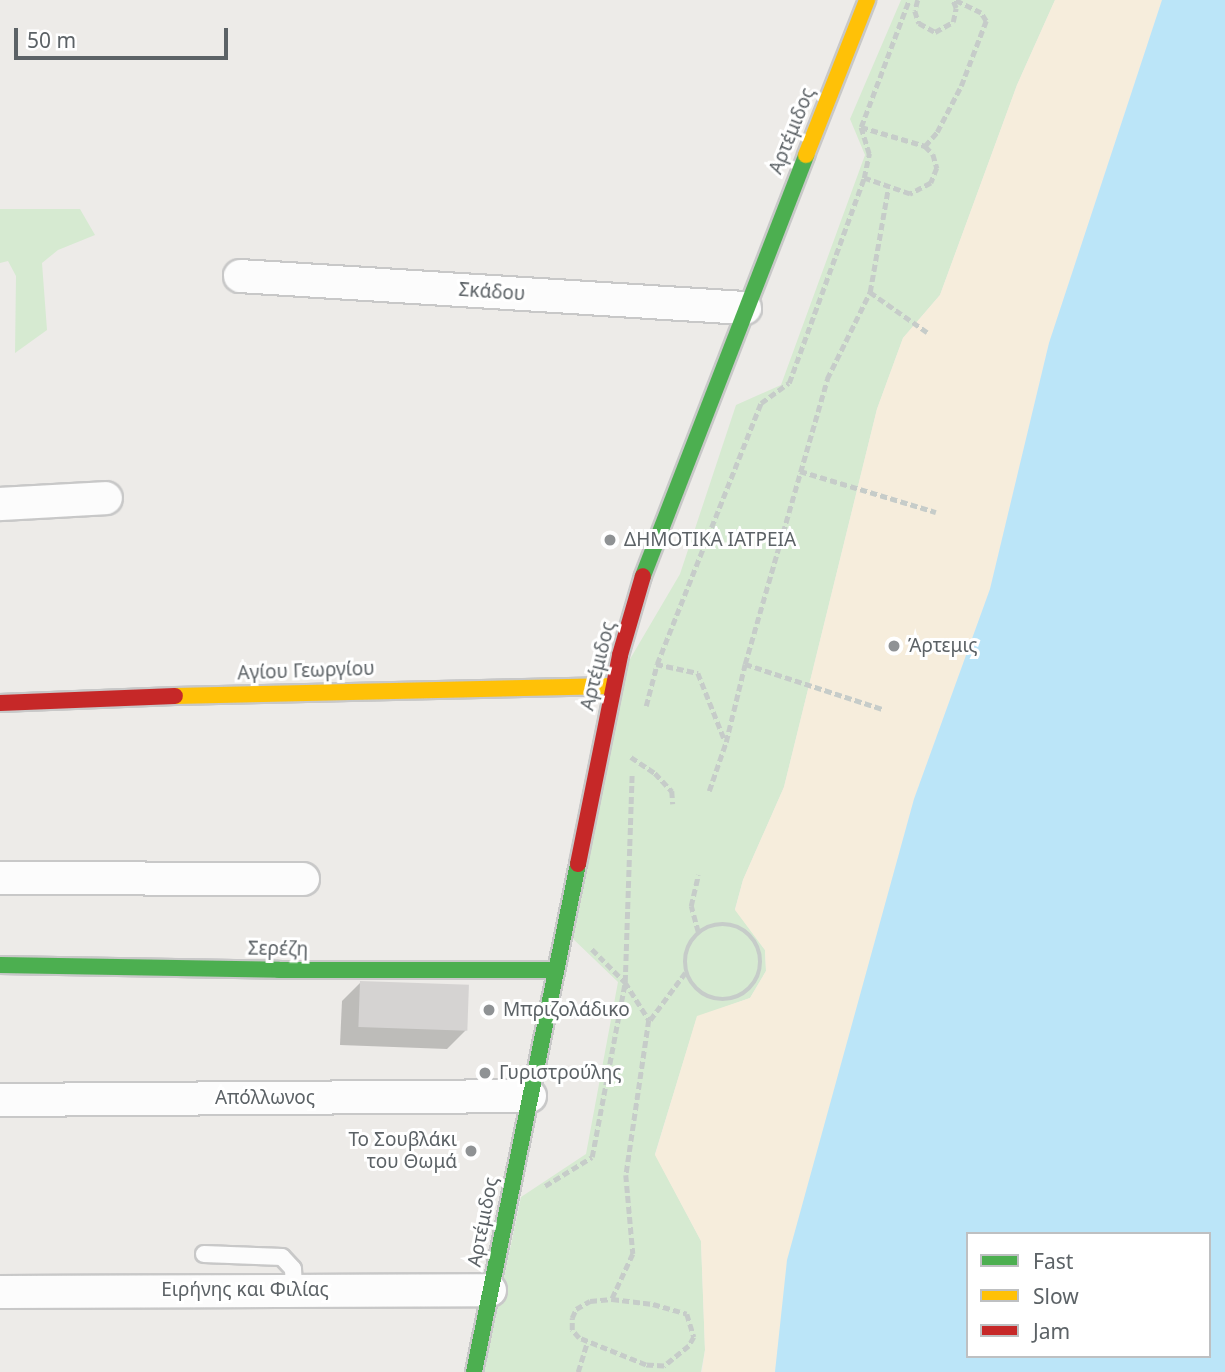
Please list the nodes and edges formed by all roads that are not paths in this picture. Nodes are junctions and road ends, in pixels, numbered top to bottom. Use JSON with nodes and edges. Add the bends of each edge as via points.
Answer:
{"nodes":[{"id":1,"x":867,"y":0,"type":"edge"},
{"id":2,"x":240,"y":276,"type":"dead end"},
{"id":3,"x":745,"y":308,"type":"junction"},
{"id":4,"x":106,"y":498,"type":"dead end"},
{"id":5,"x":0,"y":504,"type":"edge"},
{"id":6,"x":612,"y":686,"type":"junction"},
{"id":7,"x":0,"y":703,"type":"edge"},
{"id":8,"x":0,"y":878,"type":"edge"},
{"id":9,"x":303,"y":879,"type":"dead end"},
{"id":10,"x":0,"y":965,"type":"edge"},
{"id":11,"x":555,"y":970,"type":"junction"},
{"id":12,"x":530,"y":1096,"type":"junction"},
{"id":13,"x":0,"y":1100,"type":"edge"},
{"id":14,"x":204,"y":1254,"type":"dead end"},
{"id":15,"x":294,"y":1290,"type":"junction"},
{"id":16,"x":490,"y":1290,"type":"junction"},
{"id":17,"x":0,"y":1292,"type":"edge"},
{"id":18,"x":474,"y":1372,"type":"edge"}],
"edges":[{"from":1,"to":3,"type":"main road","name":"Αρτέμιδος"},
{"from":2,"to":3,"type":"street","name":"Σκάδου"},
{"from":3,"to":6,"type":"main road","name":"Αρτέμιδος","via":[[642,579]]},
{"from":4,"to":5,"type":"street"},
{"from":6,"to":7,"type":"main road","name":"Αγίου Γεωργίου","via":[[298,691]]},
{"from":6,"to":11,"type":"main road","name":"Αρτέμιδος"},
{"from":8,"to":9,"type":"street"},
{"from":10,"to":11,"type":"main road","name":"Σερέζη"},
{"from":11,"to":12,"type":"main road","name":"Αρτέμιδος"},
{"from":12,"to":13,"type":"street","name":"Απόλλωνος"},
{"from":12,"to":16,"type":"main road","name":"Αρτέμιδος"},
{"from":14,"to":15,"type":"lane","via":[[282,1257],[293,1269]]},
{"from":15,"to":16,"type":"street","name":"Ειρήνης και Φιλίας"},
{"from":15,"to":17,"type":"street","name":"Ειρήνης και Φιλίας"},
{"from":16,"to":18,"type":"main road","name":"Αρτέμιδος"}]}
